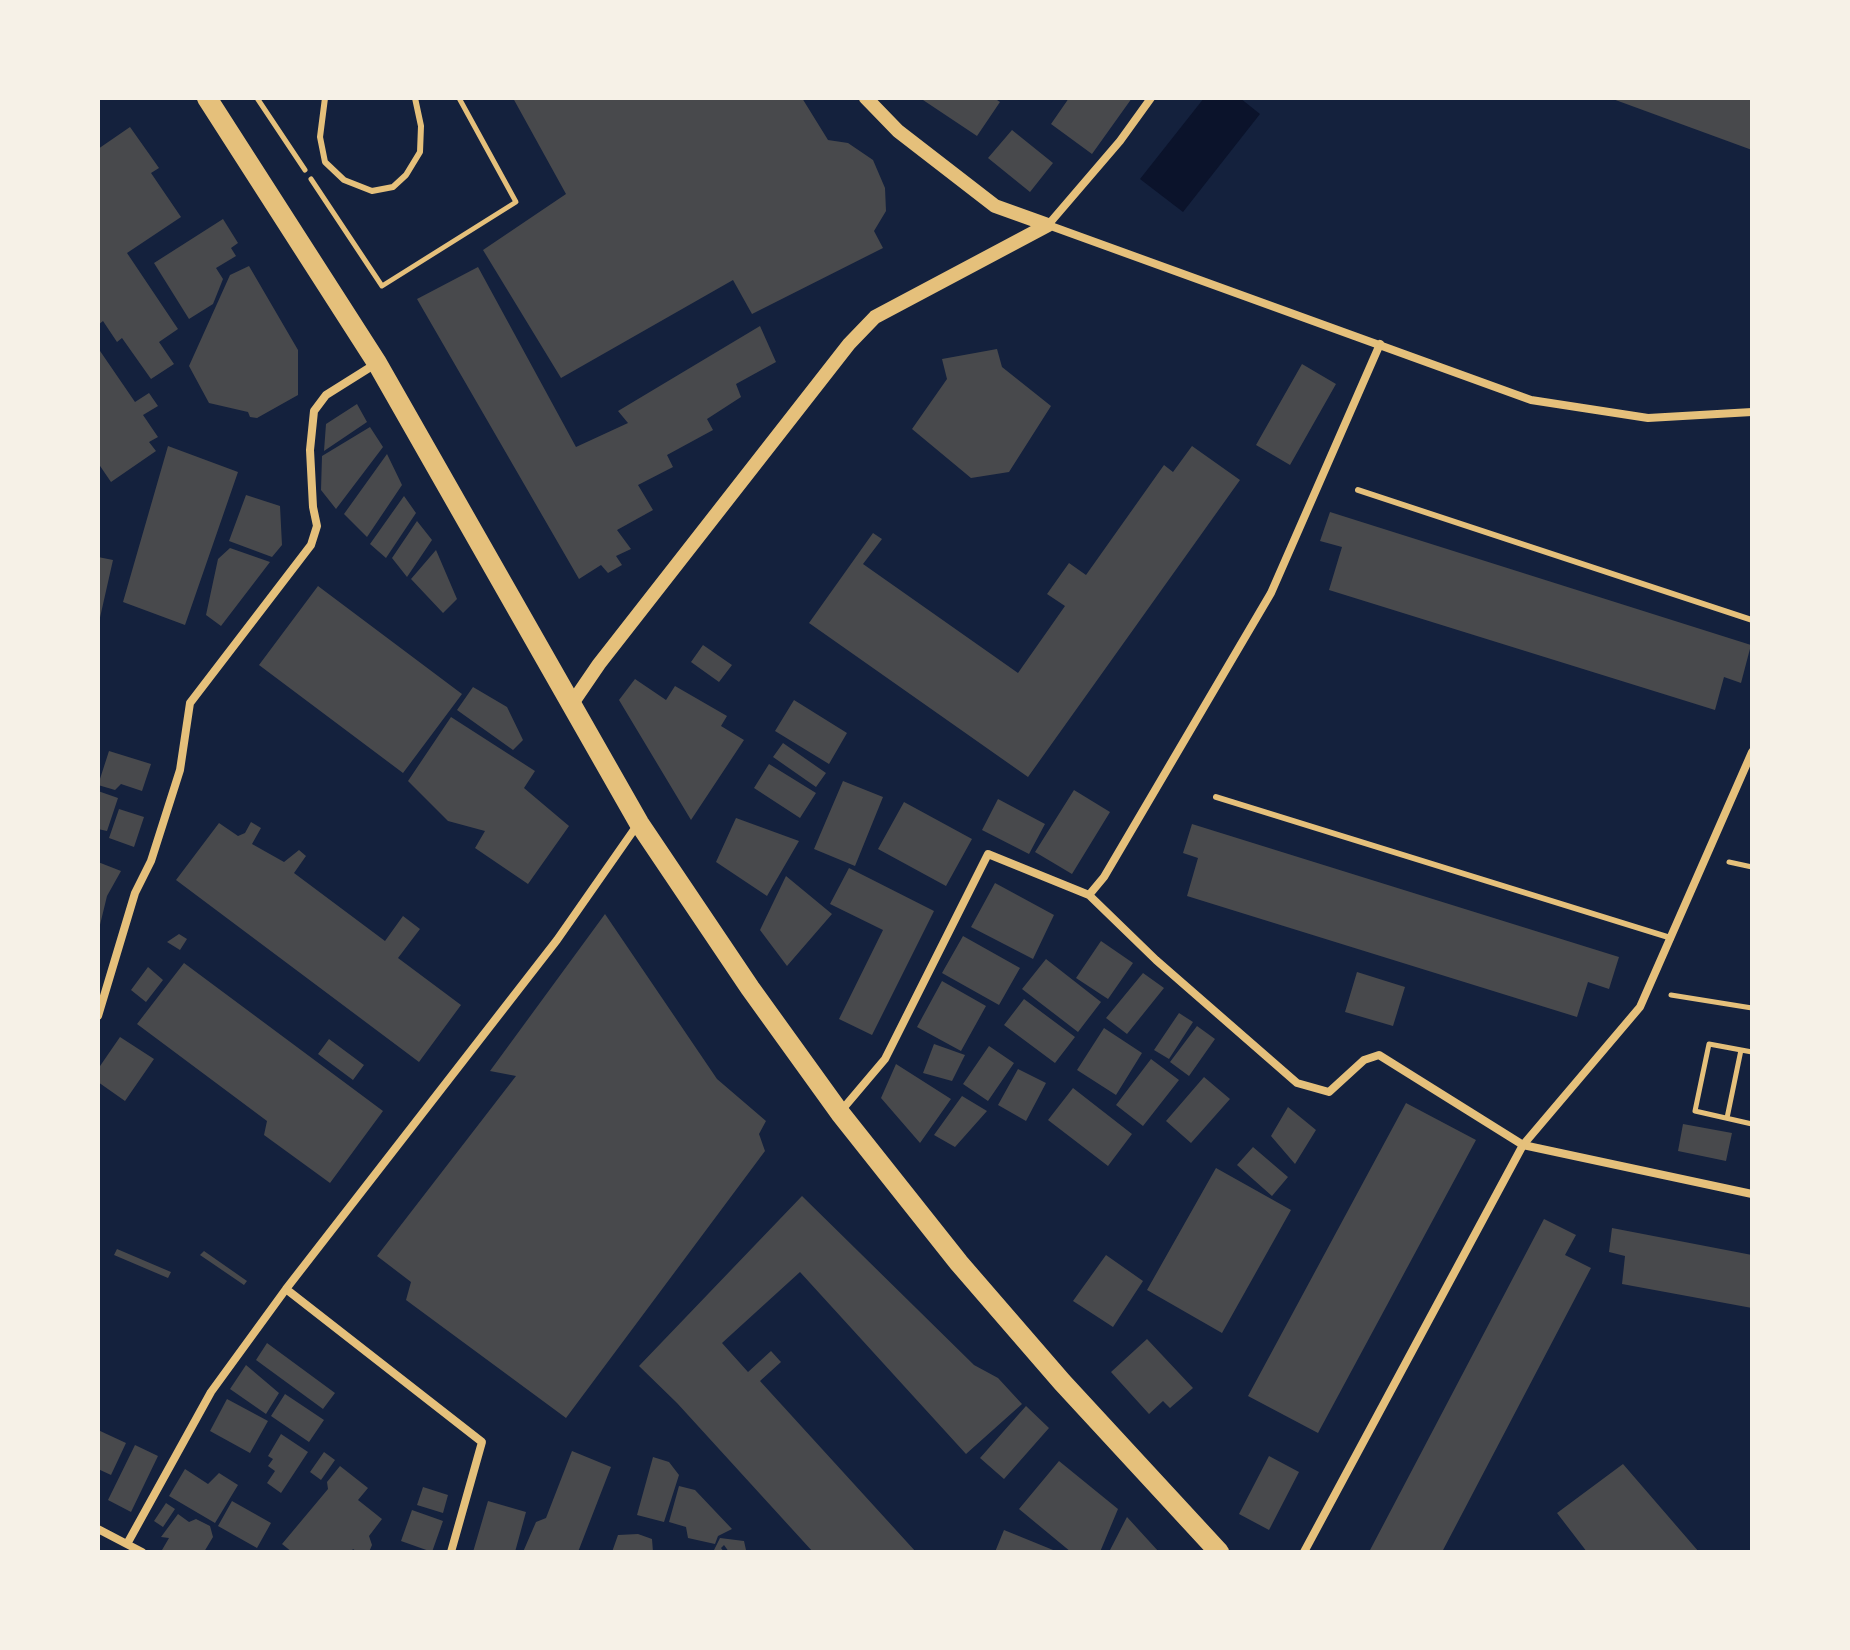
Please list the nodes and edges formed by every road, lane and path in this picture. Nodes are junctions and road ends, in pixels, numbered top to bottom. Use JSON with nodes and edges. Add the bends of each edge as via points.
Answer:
{"nodes":[{"id":1,"x":207,"y":98,"type":"edge"},
{"id":2,"x":325,"y":98,"type":"edge"},
{"id":3,"x":415,"y":98,"type":"edge"},
{"id":4,"x":866,"y":98,"type":"edge"},
{"id":5,"x":1151,"y":98,"type":"edge"},
{"id":6,"x":1048,"y":225,"type":"junction"},
{"id":7,"x":1380,"y":344,"type":"junction"},
{"id":8,"x":377,"y":363,"type":"junction"},
{"id":9,"x":1752,"y":412,"type":"edge"},
{"id":10,"x":1358,"y":490,"type":"dead end"},
{"id":11,"x":1752,"y":620,"type":"edge"},
{"id":12,"x":571,"y":705,"type":"junction"},
{"id":13,"x":1752,"y":752,"type":"edge"},
{"id":14,"x":1216,"y":797,"type":"dead end"},
{"id":15,"x":639,"y":823,"type":"junction"},
{"id":16,"x":1729,"y":862,"type":"dead end"},
{"id":17,"x":1752,"y":867,"type":"edge"},
{"id":18,"x":1089,"y":895,"type":"junction"},
{"id":19,"x":1671,"y":938,"type":"junction"},
{"id":20,"x":1671,"y":995,"type":"dead end"},
{"id":21,"x":1752,"y":1008,"type":"edge"},
{"id":22,"x":98,"y":1016,"type":"edge"},
{"id":23,"x":1741,"y":1050,"type":"junction"},
{"id":24,"x":1752,"y":1052,"type":"edge"},
{"id":25,"x":840,"y":1113,"type":"junction"},
{"id":26,"x":1727,"y":1118,"type":"junction"},
{"id":27,"x":1752,"y":1124,"type":"edge"},
{"id":28,"x":1523,"y":1145,"type":"junction"},
{"id":29,"x":1752,"y":1194,"type":"edge"},
{"id":30,"x":286,"y":1289,"type":"junction"},
{"id":31,"x":98,"y":1529,"type":"edge"},
{"id":32,"x":127,"y":1544,"type":"junction"},
{"id":33,"x":142,"y":1552,"type":"edge"},
{"id":34,"x":451,"y":1552,"type":"edge"},
{"id":35,"x":1219,"y":1552,"type":"edge"},
{"id":36,"x":1304,"y":1552,"type":"edge"}],
"edges":[{"from":1,"to":8,"type":"main road"},
{"from":2,"to":3,"type":"lane","via":[[320,137],[325,162],[344,180],[372,191],[393,187],[420,152]]},
{"from":4,"to":6,"type":"street","via":[[898,131],[995,206]]},
{"from":5,"to":6,"type":"street"},
{"from":6,"to":7,"type":"street"},
{"from":6,"to":12,"type":"street","via":[[875,317]]},
{"from":7,"to":9,"type":"street","via":[[1531,400],[1648,418]]},
{"from":7,"to":18,"type":"street","via":[[1271,593]]},
{"from":8,"to":12,"type":"main road"},
{"from":8,"to":22,"type":"street","via":[[326,395],[314,411],[310,450],[317,526],[311,545],[190,703],[180,770]]},
{"from":10,"to":11,"type":"lane"},
{"from":12,"to":15,"type":"main road"},
{"from":13,"to":19,"type":"street"},
{"from":14,"to":19,"type":"lane"},
{"from":15,"to":25,"type":"main road"},
{"from":15,"to":30,"type":"street","via":[[557,940]]},
{"from":16,"to":17,"type":"path"},
{"from":18,"to":25,"type":"street","via":[[988,854],[885,1059]]},
{"from":18,"to":28,"type":"street","via":[[1297,1083],[1329,1092],[1364,1060],[1379,1055]]},
{"from":19,"to":28,"type":"street","via":[[1640,1007]]},
{"from":20,"to":21,"type":"path"},
{"from":23,"to":24,"type":"path"},
{"from":23,"to":26,"type":"path"},
{"from":23,"to":26,"type":"path","via":[[1709,1044],[1695,1111]]},
{"from":25,"to":35,"type":"main road","via":[[959,1263]]},
{"from":26,"to":27,"type":"path"},
{"from":28,"to":29,"type":"street"},
{"from":28,"to":36,"type":"street"},
{"from":30,"to":32,"type":"street","via":[[211,1392]]},
{"from":30,"to":34,"type":"street","via":[[482,1442]]},
{"from":31,"to":32,"type":"street"},
{"from":32,"to":33,"type":"street"}]}
